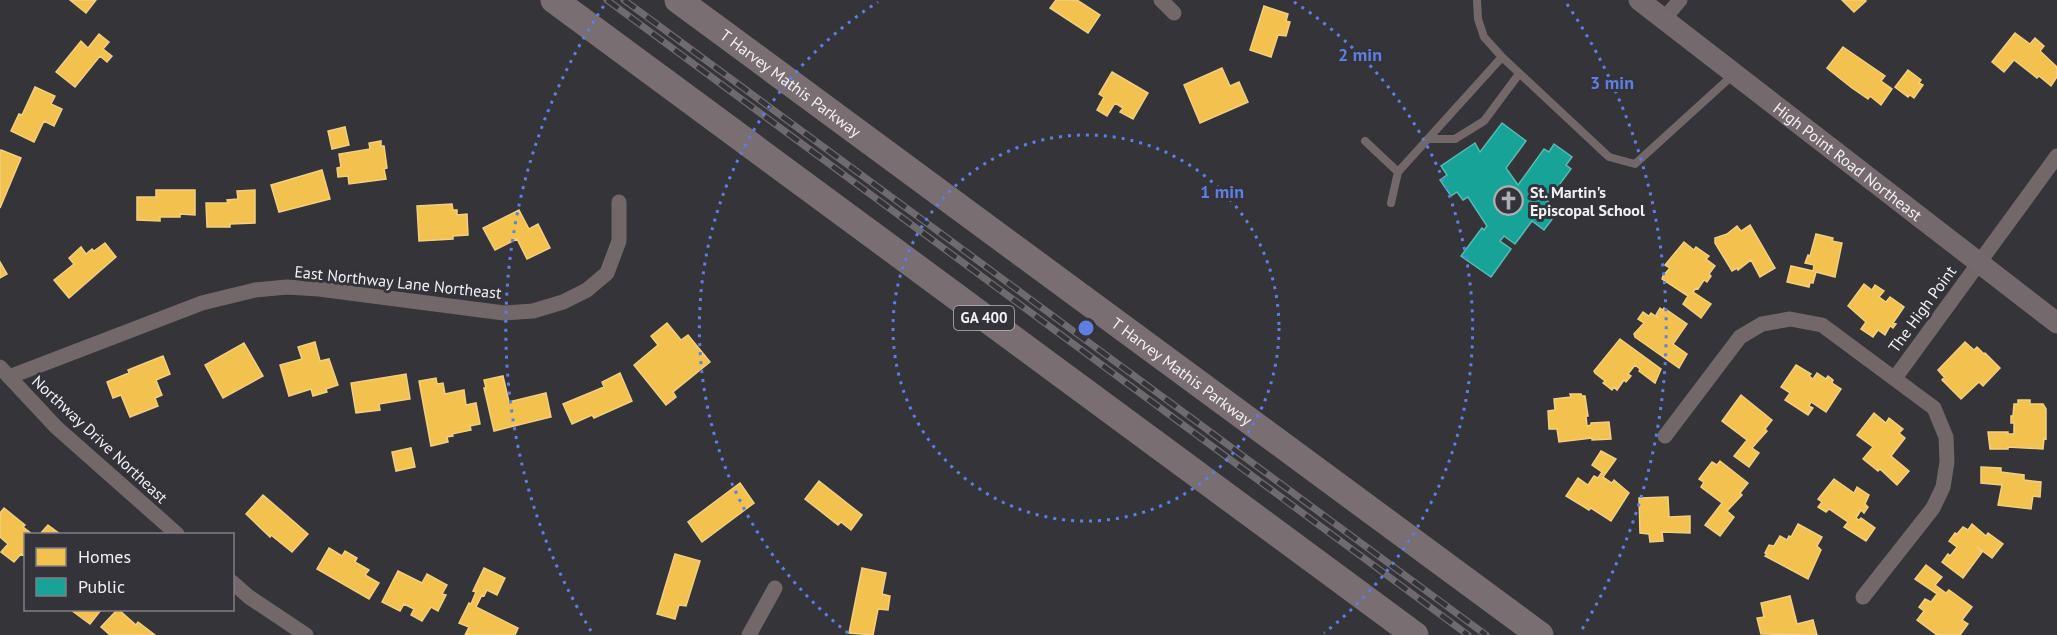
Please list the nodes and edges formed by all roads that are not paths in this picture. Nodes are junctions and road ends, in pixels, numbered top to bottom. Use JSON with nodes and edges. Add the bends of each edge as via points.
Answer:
{"nodes":[{"id":1,"x":554,"y":0,"type":"edge"},
{"id":2,"x":678,"y":0,"type":"edge"},
{"id":3,"x":1161,"y":0,"type":"edge"},
{"id":4,"x":1477,"y":0,"type":"edge"},
{"id":5,"x":1639,"y":0,"type":"edge"},
{"id":6,"x":1680,"y":0,"type":"edge"},
{"id":7,"x":1174,"y":13,"type":"dead end"},
{"id":8,"x":1664,"y":19,"type":"junction"},
{"id":9,"x":1502,"y":57,"type":"junction"},
{"id":10,"x":1519,"y":74,"type":"junction"},
{"id":11,"x":1734,"y":74,"type":"junction"},
{"id":12,"x":1428,"y":139,"type":"junction"},
{"id":13,"x":1365,"y":141,"type":"dead end"},
{"id":14,"x":2057,"y":156,"type":"edge"},
{"id":15,"x":1398,"y":172,"type":"junction"},
{"id":16,"x":619,"y":202,"type":"dead end"},
{"id":17,"x":1391,"y":203,"type":"dead end"},
{"id":18,"x":1978,"y":262,"type":"junction"},
{"id":19,"x":2057,"y":323,"type":"edge"},
{"id":20,"x":5,"y":372,"type":"edge"},
{"id":21,"x":1895,"y":378,"type":"junction"},
{"id":22,"x":1665,"y":436,"type":"dead end"},
{"id":23,"x":176,"y":533,"type":"edge"},
{"id":24,"x":234,"y":584,"type":"edge"},
{"id":25,"x":775,"y":588,"type":"dead end"},
{"id":26,"x":1863,"y":597,"type":"dead end"},
{"id":27,"x":306,"y":635,"type":"edge"},
{"id":28,"x":749,"y":635,"type":"edge"},
{"id":29,"x":1415,"y":635,"type":"edge"},
{"id":30,"x":1540,"y":635,"type":"edge"}],
"edges":[{"from":1,"to":29,"type":"highway","number":"GA 400"},
{"from":2,"to":30,"type":"highway","name":"T Harvey Mathis Parkway"},
{"from":3,"to":7,"type":"street"},
{"from":4,"to":9,"type":"lane","via":[[1484,37]]},
{"from":5,"to":8,"type":"street","name":"High Point Road Northeast"},
{"from":6,"to":8,"type":"street"},
{"from":8,"to":11,"type":"street","name":"High Point Road Northeast"},
{"from":9,"to":10,"type":"lane"},
{"from":9,"to":12,"type":"lane"},
{"from":10,"to":11,"type":"lane","via":[[1609,157],[1635,164]]},
{"from":10,"to":12,"type":"lane","via":[[1484,121],[1455,139]]},
{"from":11,"to":18,"type":"street","name":"High Point Road Northeast"},
{"from":12,"to":15,"type":"lane"},
{"from":13,"to":15,"type":"lane"},
{"from":14,"to":18,"type":"street","name":"The High Point"},
{"from":15,"to":17,"type":"lane"},
{"from":16,"to":20,"type":"street","name":"East Northway Lane Northeast","via":[[619,241],[607,273],[587,290],[533,311],[504,313],[319,288],[255,290],[202,303]]},
{"from":18,"to":19,"type":"street","name":"High Point Road Northeast"},
{"from":18,"to":21,"type":"street","name":"The High Point"},
{"from":20,"to":23,"type":"street","name":"Northway Drive Northeast","via":[[56,427]]},
{"from":21,"to":22,"type":"street","via":[[1822,325],[1790,319],[1762,324],[1740,337]]},
{"from":21,"to":26,"type":"street","via":[[1934,408],[1946,437],[1947,462],[1943,487],[1932,508]]},
{"from":24,"to":27,"type":"street"},
{"from":25,"to":28,"type":"street"}]}
